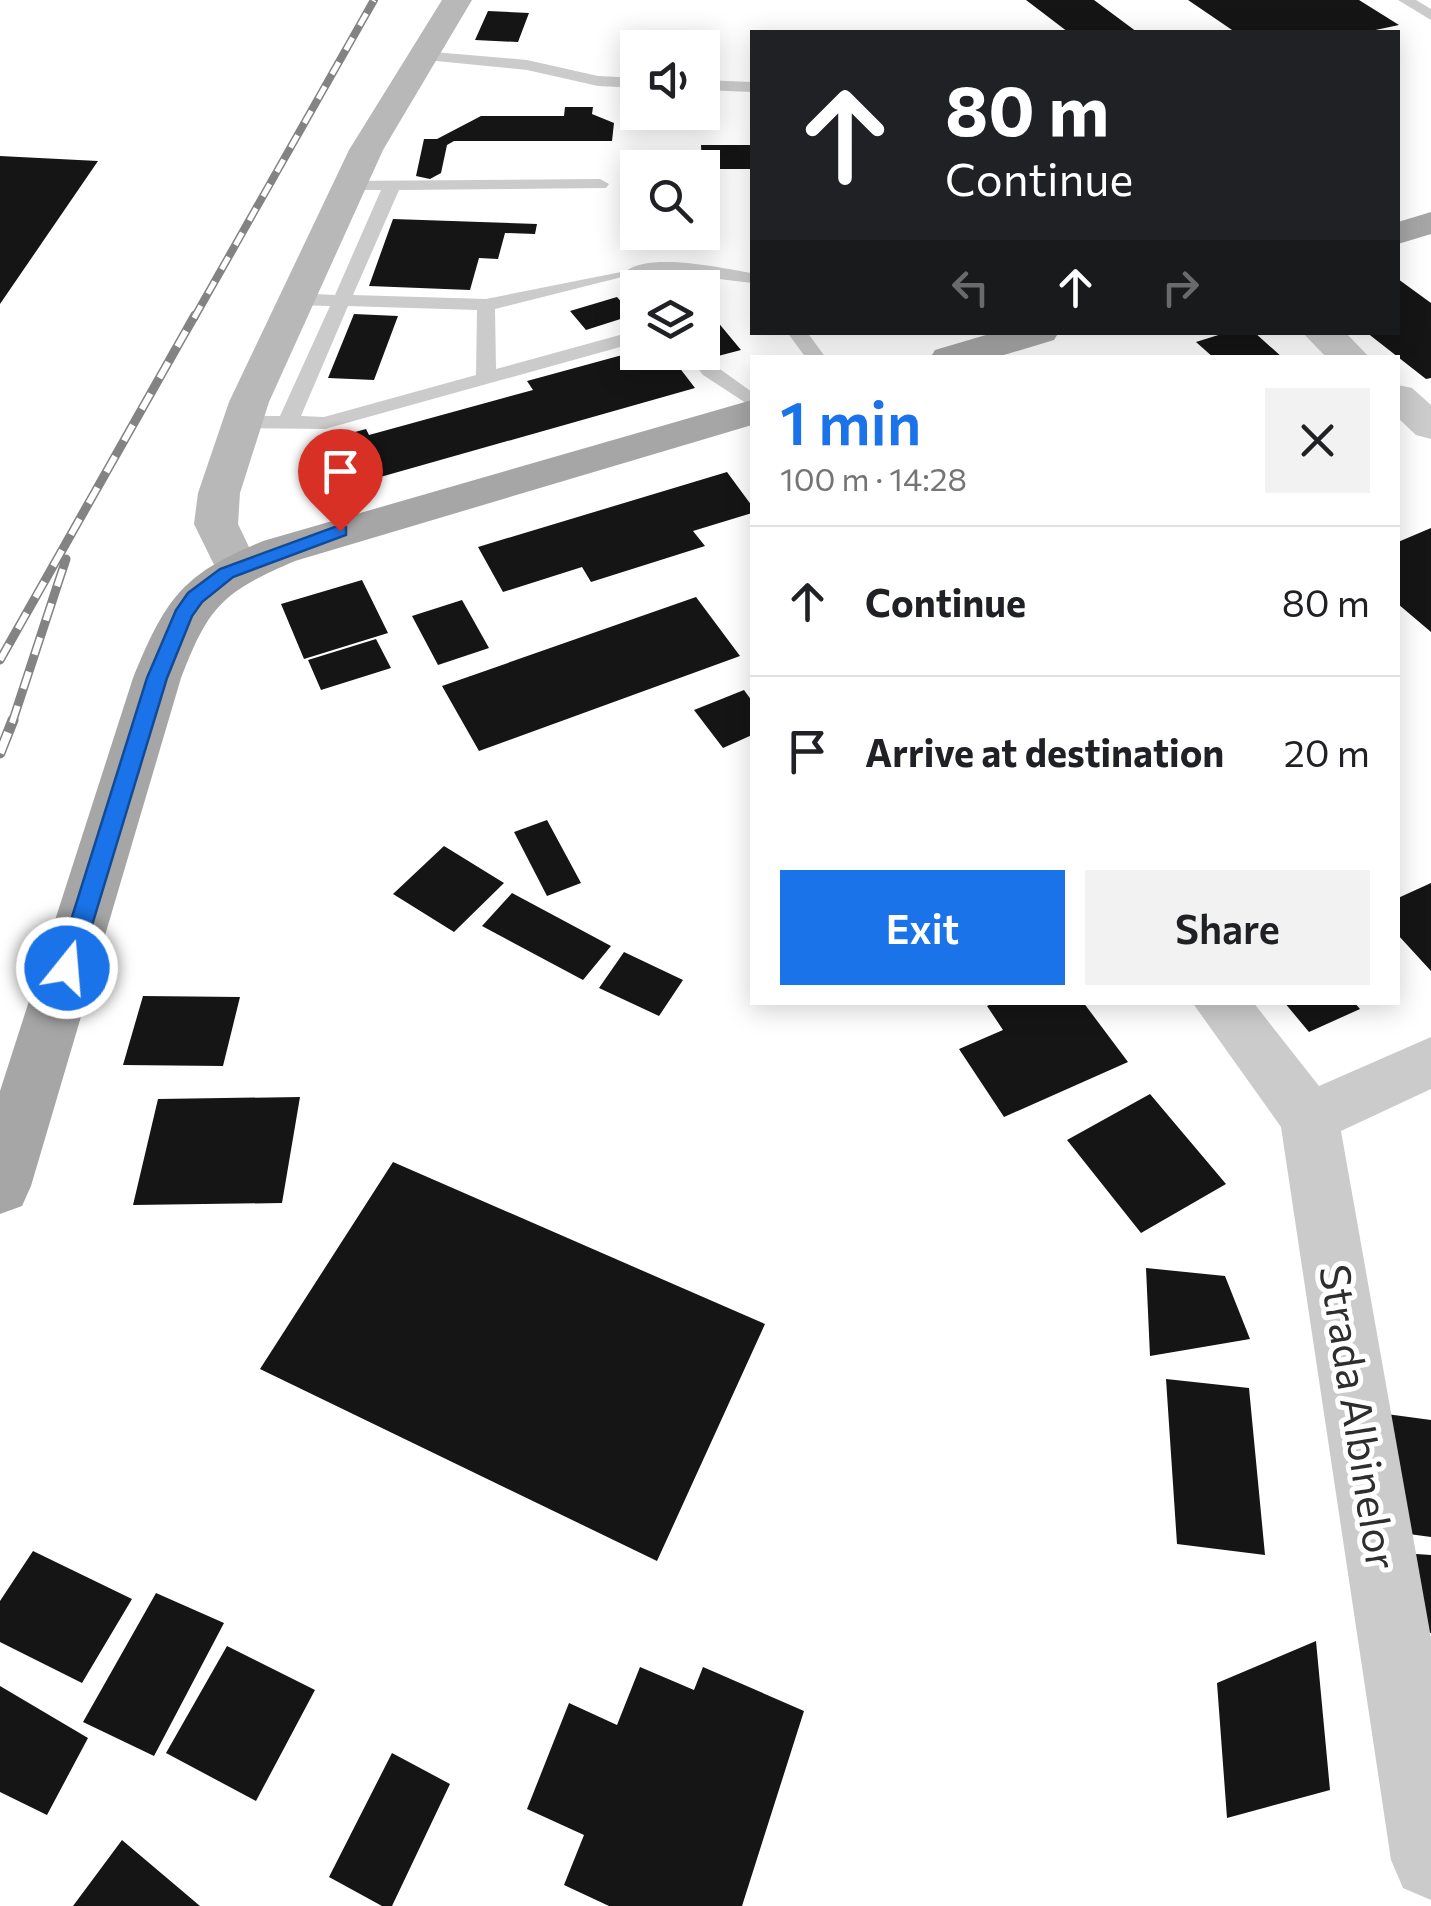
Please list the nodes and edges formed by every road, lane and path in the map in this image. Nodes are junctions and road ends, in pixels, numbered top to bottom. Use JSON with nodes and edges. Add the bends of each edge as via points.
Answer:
{"nodes":[{"id":1,"x":457,"y":0,"type":"edge"},
{"id":2,"x":1405,"y":0,"type":"edge"},
{"id":3,"x":1431,"y":15,"type":"edge"},
{"id":4,"x":422,"y":56,"type":"junction"},
{"id":5,"x":620,"y":82,"type":"edge"},
{"id":6,"x":720,"y":86,"type":"edge"},
{"id":7,"x":750,"y":87,"type":"edge"},
{"id":8,"x":600,"y":184,"type":"dead end"},
{"id":9,"x":349,"y":185,"type":"junction"},
{"id":10,"x":392,"y":185,"type":"junction"},
{"id":11,"x":1431,"y":224,"type":"edge"},
{"id":12,"x":1400,"y":232,"type":"edge"},
{"id":13,"x":750,"y":279,"type":"edge"},
{"id":14,"x":295,"y":300,"type":"junction"},
{"id":15,"x":340,"y":301,"type":"junction"},
{"id":16,"x":486,"y":305,"type":"junction"},
{"id":17,"x":798,"y":335,"type":"edge"},
{"id":18,"x":1030,"y":335,"type":"edge"},
{"id":19,"x":1324,"y":335,"type":"edge"},
{"id":20,"x":620,"y":341,"type":"edge"},
{"id":21,"x":815,"y":355,"type":"edge"},
{"id":22,"x":960,"y":355,"type":"edge"},
{"id":23,"x":1348,"y":355,"type":"edge"},
{"id":24,"x":709,"y":370,"type":"edge"},
{"id":25,"x":486,"y":378,"type":"junction"},
{"id":26,"x":750,"y":400,"type":"edge"},
{"id":27,"x":1400,"y":400,"type":"edge"},
{"id":28,"x":750,"y":413,"type":"edge"},
{"id":29,"x":242,"y":422,"type":"junction"},
{"id":30,"x":288,"y":422,"type":"junction"},
{"id":31,"x":1431,"y":426,"type":"edge"},
{"id":32,"x":238,"y":568,"type":"junction"},
{"id":33,"x":1222,"y":1005,"type":"edge"},
{"id":34,"x":1431,"y":1062,"type":"edge"},
{"id":35,"x":1309,"y":1118,"type":"junction"},
{"id":36,"x":0,"y":1186,"type":"edge"},
{"id":37,"x":1431,"y":1860,"type":"edge"}],
"edges":[{"from":1,"to":4,"type":"street"},
{"from":2,"to":3,"type":"lane"},
{"from":4,"to":5,"type":"lane"},
{"from":4,"to":9,"type":"street"},
{"from":6,"to":7,"type":"lane"},
{"from":8,"to":10,"type":"lane"},
{"from":9,"to":10,"type":"lane"},
{"from":9,"to":14,"type":"street"},
{"from":10,"to":15,"type":"lane"},
{"from":11,"to":12,"type":"main road"},
{"from":13,"to":16,"type":"lane","via":[[678,268]]},
{"from":14,"to":15,"type":"lane"},
{"from":14,"to":29,"type":"street"},
{"from":15,"to":16,"type":"lane"},
{"from":15,"to":30,"type":"lane"},
{"from":16,"to":25,"type":"lane"},
{"from":17,"to":21,"type":"lane"},
{"from":18,"to":22,"type":"main road"},
{"from":19,"to":23,"type":"street"},
{"from":20,"to":25,"type":"lane"},
{"from":24,"to":26,"type":"lane"},
{"from":25,"to":30,"type":"lane","via":[[325,423]]},
{"from":27,"to":31,"type":"street"},
{"from":28,"to":32,"type":"main road","via":[[340,531]]},
{"from":29,"to":30,"type":"lane"},
{"from":29,"to":32,"type":"street","via":[[216,524]]},
{"from":32,"to":36,"type":"main road","via":[[195,598],[176,626]]},
{"from":33,"to":35,"type":"street","name":"Strada Albinelor"},
{"from":34,"to":35,"type":"street"},
{"from":35,"to":37,"type":"street","name":"Strada Albinelor"}]}
